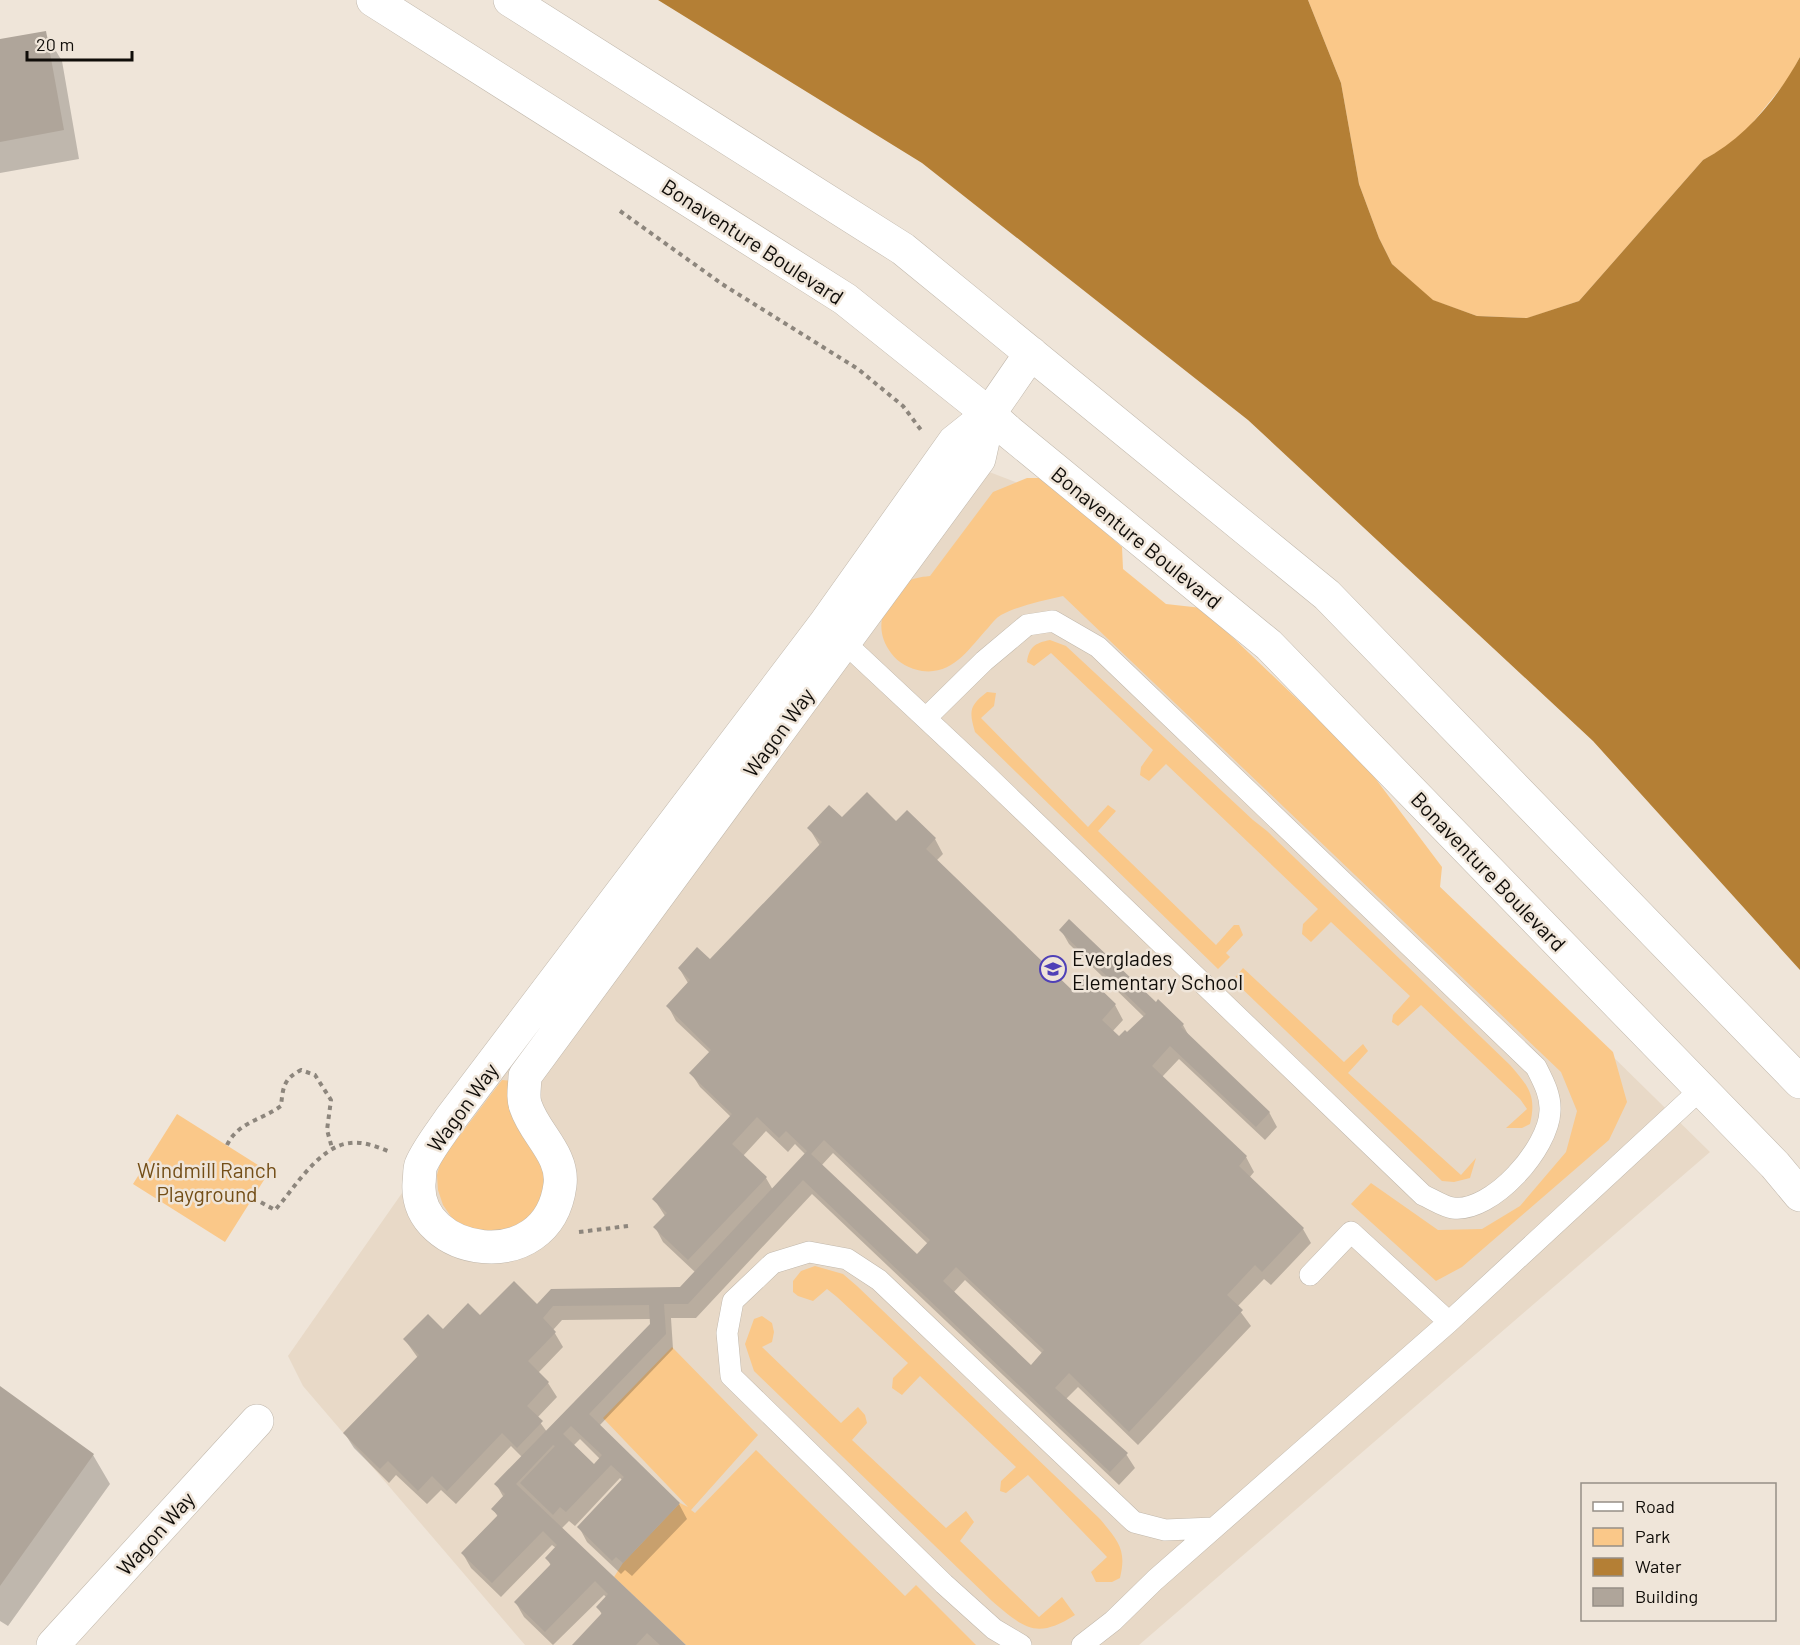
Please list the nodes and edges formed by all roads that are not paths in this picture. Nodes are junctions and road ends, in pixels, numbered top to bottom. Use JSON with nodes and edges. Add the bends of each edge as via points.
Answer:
{"nodes":[{"id":1,"x":373,"y":0,"type":"edge"},
{"id":2,"x":510,"y":0,"type":"edge"},
{"id":3,"x":1031,"y":353,"type":"junction"},
{"id":4,"x":989,"y":414,"type":"junction"},
{"id":5,"x":844,"y":642,"type":"junction"},
{"id":6,"x":926,"y":718,"type":"junction"},
{"id":7,"x":1800,"y":1082,"type":"edge"},
{"id":8,"x":1701,"y":1089,"type":"junction"},
{"id":9,"x":1800,"y":1195,"type":"edge"},
{"id":10,"x":1311,"y":1275,"type":"dead end"},
{"id":11,"x":1449,"y":1322,"type":"junction"},
{"id":12,"x":257,"y":1421,"type":"dead end"},
{"id":13,"x":1214,"y":1528,"type":"junction"},
{"id":14,"x":53,"y":1645,"type":"edge"},
{"id":15,"x":1021,"y":1645,"type":"edge"},
{"id":16,"x":1082,"y":1645,"type":"edge"}],
"edges":[{"from":1,"to":4,"type":"main road","name":"Bonaventure Boulevard","via":[[845,299]]},
{"from":2,"to":3,"type":"main road","via":[[903,249]]},
{"from":3,"to":4,"type":"main road","name":"Wagon Way"},
{"from":3,"to":7,"type":"main road","via":[[1327,595]]},
{"from":4,"to":5,"type":"main road","name":"Wagon Way","via":[[979,459]]},
{"from":4,"to":5,"type":"main road","name":"Wagon Way","via":[[954,442],[824,625],[451,1118],[421,1166],[419,1193],[429,1218],[444,1232],[469,1245],[497,1248],[519,1243],[540,1229],[554,1210],[561,1184],[558,1162],[532,1124],[524,1104],[525,1076]]},
{"from":4,"to":8,"type":"main road","name":"Bonaventure Boulevard","via":[[1269,645]]},
{"from":5,"to":6,"type":"lane"},
{"from":6,"to":6,"type":"lane","via":[[1027,625],[1053,621],[1098,647],[1536,1067],[1546,1086],[1550,1112],[1540,1144],[1509,1183],[1478,1205],[1453,1208],[1424,1195]]},
{"from":8,"to":9,"type":"main road","name":"Bonaventure Boulevard"},
{"from":8,"to":11,"type":"lane"},
{"from":10,"to":11,"type":"lane","via":[[1352,1232]]},
{"from":11,"to":13,"type":"lane"},
{"from":12,"to":14,"type":"main road","name":"Wagon Way"},
{"from":13,"to":15,"type":"lane","via":[[1165,1530],[1134,1522],[879,1280],[846,1259],[809,1252],[773,1263],[733,1300],[727,1333],[730,1376],[944,1584],[994,1629]]},
{"from":13,"to":16,"type":"lane"}]}
